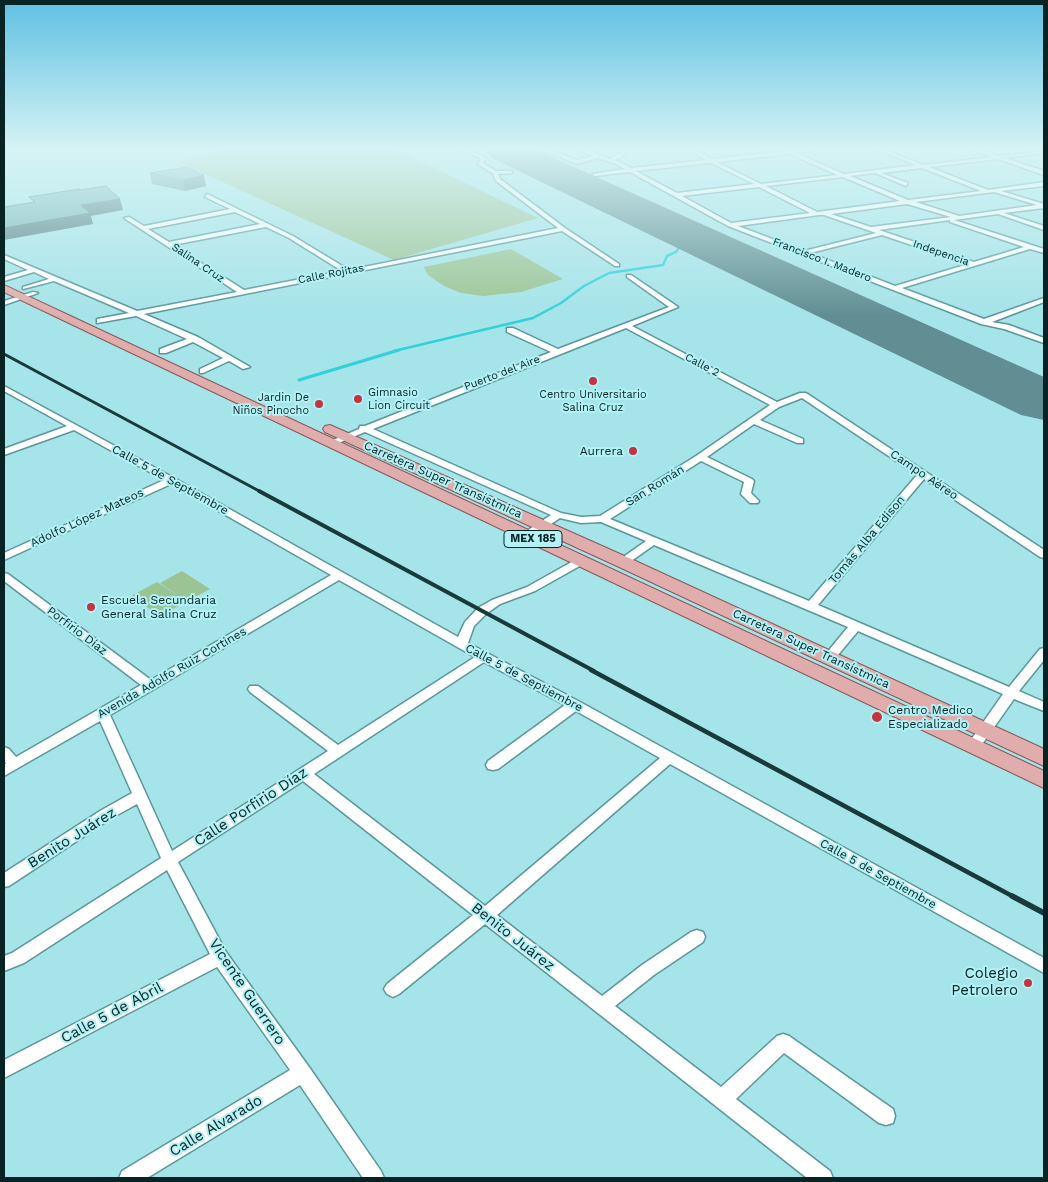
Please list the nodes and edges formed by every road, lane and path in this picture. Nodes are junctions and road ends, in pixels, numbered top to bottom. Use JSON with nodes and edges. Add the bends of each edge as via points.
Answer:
{"nodes":[{"id":1,"x":225,"y":205,"type":"edge"},
{"id":2,"x":531,"y":205,"type":"edge"},
{"id":3,"x":695,"y":205,"type":"edge"},
{"id":4,"x":803,"y":205,"type":"edge"},
{"id":5,"x":883,"y":205,"type":"edge"},
{"id":6,"x":918,"y":205,"type":"edge"},
{"id":7,"x":1044,"y":206,"type":"edge"},
{"id":8,"x":235,"y":210,"type":"junction"},
{"id":9,"x":820,"y":213,"type":"junction"},
{"id":10,"x":996,"y":213,"type":"junction"},
{"id":11,"x":127,"y":218,"type":"dead end"},
{"id":12,"x":961,"y":218,"type":"junction"},
{"id":13,"x":948,"y":219,"type":"junction"},
{"id":14,"x":266,"y":225,"type":"junction"},
{"id":15,"x":730,"y":225,"type":"junction"},
{"id":16,"x":145,"y":228,"type":"junction"},
{"id":17,"x":1044,"y":228,"type":"edge"},
{"id":18,"x":563,"y":229,"type":"junction"},
{"id":19,"x":871,"y":229,"type":"junction"},
{"id":20,"x":882,"y":233,"type":"junction"},
{"id":21,"x":170,"y":244,"type":"junction"},
{"id":22,"x":1029,"y":246,"type":"junction"},
{"id":23,"x":1044,"y":252,"type":"edge"},
{"id":24,"x":803,"y":253,"type":"junction"},
{"id":25,"x":4,"y":257,"type":"edge"},
{"id":26,"x":975,"y":264,"type":"junction"},
{"id":27,"x":617,"y":265,"type":"dead end"},
{"id":28,"x":34,"y":270,"type":"junction"},
{"id":29,"x":347,"y":271,"type":"junction"},
{"id":30,"x":629,"y":276,"type":"dead end"},
{"id":31,"x":4,"y":279,"type":"edge"},
{"id":32,"x":54,"y":279,"type":"junction"},
{"id":33,"x":4,"y":288,"type":"edge"},
{"id":34,"x":895,"y":288,"type":"junction"},
{"id":35,"x":26,"y":292,"type":"junction"},
{"id":36,"x":242,"y":292,"type":"junction"},
{"id":37,"x":4,"y":298,"type":"edge"},
{"id":38,"x":1044,"y":300,"type":"edge"},
{"id":39,"x":4,"y":302,"type":"edge"},
{"id":40,"x":138,"y":314,"type":"junction"},
{"id":41,"x":100,"y":322,"type":"junction"},
{"id":42,"x":984,"y":322,"type":"junction"},
{"id":43,"x":627,"y":326,"type":"junction"},
{"id":44,"x":510,"y":330,"type":"dead end"},
{"id":45,"x":196,"y":339,"type":"junction"},
{"id":46,"x":1044,"y":341,"type":"edge"},
{"id":47,"x":163,"y":351,"type":"junction"},
{"id":48,"x":558,"y":352,"type":"junction"},
{"id":49,"x":230,"y":358,"type":"junction"},
{"id":50,"x":246,"y":367,"type":"dead end"},
{"id":51,"x":203,"y":371,"type":"junction"},
{"id":52,"x":5,"y":389,"type":"edge"},
{"id":53,"x":803,"y":395,"type":"joint"},
{"id":54,"x":776,"y":405,"type":"junction"},
{"id":55,"x":754,"y":420,"type":"junction"},
{"id":56,"x":74,"y":427,"type":"junction"},
{"id":57,"x":363,"y":428,"type":"junction"},
{"id":58,"x":339,"y":439,"type":"junction"},
{"id":59,"x":800,"y":441,"type":"dead end"},
{"id":60,"x":4,"y":452,"type":"edge"},
{"id":61,"x":700,"y":457,"type":"junction"},
{"id":62,"x":923,"y":474,"type":"junction"},
{"id":63,"x":171,"y":480,"type":"junction"},
{"id":64,"x":754,"y":501,"type":"dead end"},
{"id":65,"x":558,"y":515,"type":"junction"},
{"id":66,"x":602,"y":519,"type":"junction"},
{"id":67,"x":542,"y":525,"type":"junction"},
{"id":68,"x":526,"y":536,"type":"junction"},
{"id":69,"x":654,"y":540,"type":"junction"},
{"id":70,"x":1044,"y":555,"type":"edge"},
{"id":71,"x":4,"y":557,"type":"edge"},
{"id":72,"x":582,"y":561,"type":"junction"},
{"id":73,"x":623,"y":562,"type":"junction"},
{"id":74,"x":340,"y":575,"type":"junction"},
{"id":75,"x":4,"y":576,"type":"edge"},
{"id":76,"x":811,"y":606,"type":"junction"},
{"id":77,"x":856,"y":625,"type":"junction"},
{"id":78,"x":461,"y":644,"type":"junction"},
{"id":79,"x":1044,"y":652,"type":"edge"},
{"id":80,"x":484,"y":657,"type":"junction"},
{"id":81,"x":829,"y":658,"type":"junction"},
{"id":82,"x":150,"y":685,"type":"junction"},
{"id":83,"x":254,"y":689,"type":"dead end"},
{"id":84,"x":1011,"y":693,"type":"junction"},
{"id":85,"x":575,"y":706,"type":"junction"},
{"id":86,"x":1044,"y":708,"type":"edge"},
{"id":87,"x":103,"y":713,"type":"junction"},
{"id":88,"x":985,"y":730,"type":"junction"},
{"id":89,"x":973,"y":746,"type":"junction"},
{"id":90,"x":336,"y":751,"type":"junction"},
{"id":91,"x":4,"y":752,"type":"edge"},
{"id":92,"x":669,"y":758,"type":"junction"},
{"id":93,"x":1044,"y":758,"type":"edge"},
{"id":94,"x":493,"y":765,"type":"dead end"},
{"id":95,"x":9,"y":768,"type":"edge"},
{"id":96,"x":304,"y":774,"type":"junction"},
{"id":97,"x":1044,"y":780,"type":"edge"},
{"id":98,"x":140,"y":795,"type":"junction"},
{"id":99,"x":169,"y":860,"type":"junction"},
{"id":100,"x":4,"y":881,"type":"edge"},
{"id":101,"x":485,"y":915,"type":"junction"},
{"id":102,"x":697,"y":937,"type":"dead end"},
{"id":103,"x":220,"y":957,"type":"junction"},
{"id":104,"x":11,"y":961,"type":"edge"},
{"id":105,"x":1044,"y":966,"type":"edge"},
{"id":106,"x":393,"y":989,"type":"dead end"},
{"id":107,"x":602,"y":1006,"type":"junction"},
{"id":108,"x":4,"y":1070,"type":"edge"},
{"id":109,"x":303,"y":1073,"type":"junction"},
{"id":110,"x":722,"y":1100,"type":"junction"},
{"id":111,"x":886,"y":1116,"type":"dead end"},
{"id":112,"x":129,"y":1178,"type":"edge"},
{"id":113,"x":374,"y":1178,"type":"edge"},
{"id":114,"x":823,"y":1178,"type":"edge"}],
"edges":[{"from":1,"to":8,"type":"street"},
{"from":2,"to":18,"type":"street"},
{"from":3,"to":15,"type":"street","name":"Francisco I. Madero"},
{"from":4,"to":9,"type":"street","name":"Indepencia"},
{"from":5,"to":9,"type":"street"},
{"from":6,"to":12,"type":"street"},
{"from":7,"to":10,"type":"street"},
{"from":8,"to":14,"type":"street"},
{"from":8,"to":16,"type":"street"},
{"from":9,"to":15,"type":"street"},
{"from":9,"to":19,"type":"street","name":"Indepencia"},
{"from":10,"to":12,"type":"street"},
{"from":10,"to":17,"type":"street"},
{"from":11,"to":16,"type":"street","name":"Salina Cruz"},
{"from":12,"to":13,"type":"street"},
{"from":13,"to":19,"type":"street"},
{"from":13,"to":22,"type":"street"},
{"from":14,"to":21,"type":"street"},
{"from":14,"to":29,"type":"street"},
{"from":15,"to":24,"type":"street","name":"Francisco I. Madero"},
{"from":16,"to":21,"type":"street","name":"Salina Cruz"},
{"from":18,"to":27,"type":"street"},
{"from":18,"to":29,"type":"street","name":"Calle Rojitas"},
{"from":19,"to":20,"type":"street","name":"Indepencia"},
{"from":20,"to":24,"type":"street"},
{"from":20,"to":26,"type":"street","name":"Indepencia"},
{"from":21,"to":36,"type":"street","name":"Salina Cruz"},
{"from":22,"to":23,"type":"street"},
{"from":22,"to":26,"type":"street"},
{"from":24,"to":34,"type":"street","name":"Francisco I. Madero"},
{"from":25,"to":28,"type":"street"},
{"from":26,"to":34,"type":"street"},
{"from":28,"to":31,"type":"street"},
{"from":28,"to":32,"type":"street"},
{"from":29,"to":36,"type":"street","name":"Calle Rojitas"},
{"from":30,"to":43,"type":"street","name":"Puerto del Aire","via":[[674,307]]},
{"from":31,"to":35,"type":"main road","name":"Carretera Super Transístmica","number":"MEX 185"},
{"from":32,"to":35,"type":"street"},
{"from":32,"to":40,"type":"street"},
{"from":33,"to":35,"type":"main road","number":"MEX 185"},
{"from":34,"to":42,"type":"street","name":"Francisco I. Madero"},
{"from":35,"to":37,"type":"street"},
{"from":35,"to":39,"type":"street"},
{"from":35,"to":41,"type":"main road","name":"Carretera Super Transístmica","number":"MEX 185"},
{"from":35,"to":58,"type":"main road","name":"Carretera Super Transístmica","number":"MEX 185"},
{"from":36,"to":40,"type":"street","name":"Calle Rojitas"},
{"from":38,"to":42,"type":"street"},
{"from":40,"to":41,"type":"street","name":"Calle Rojitas"},
{"from":40,"to":45,"type":"street"},
{"from":41,"to":47,"type":"main road","name":"Carretera Super Transístmica","number":"MEX 185"},
{"from":42,"to":46,"type":"street","name":"Francisco I. Madero"},
{"from":43,"to":48,"type":"street","name":"Puerto del Aire"},
{"from":43,"to":54,"type":"street","name":"Calle 2"},
{"from":44,"to":48,"type":"street"},
{"from":45,"to":47,"type":"street"},
{"from":45,"to":49,"type":"street"},
{"from":47,"to":51,"type":"main road","name":"Carretera Super Transístmica","number":"MEX 185"},
{"from":48,"to":57,"type":"street","name":"Puerto del Aire"},
{"from":49,"to":50,"type":"street"},
{"from":49,"to":51,"type":"street"},
{"from":51,"to":58,"type":"main road","name":"Carretera Super Transístmica","number":"MEX 185"},
{"from":52,"to":56,"type":"street","name":"Calle 5 de Septiembre"},
{"from":53,"to":54,"type":"street","name":"San Román"},
{"from":53,"to":62,"type":"street","name":"Campo Aéreo"},
{"from":54,"to":55,"type":"street","name":"San Román"},
{"from":55,"to":59,"type":"street"},
{"from":55,"to":61,"type":"street","name":"San Román"},
{"from":56,"to":60,"type":"street"},
{"from":56,"to":63,"type":"street","name":"Calle 5 de Septiembre"},
{"from":57,"to":58,"type":"street","name":"Puerto del Aire"},
{"from":57,"to":65,"type":"street"},
{"from":58,"to":67,"type":"main road","name":"Carretera Super Transístmica","number":"MEX 185"},
{"from":58,"to":68,"type":"main road","name":"Carretera Super Transístmica","number":"MEX 185"},
{"from":61,"to":64,"type":"street","via":[[749,481],[746,494]]},
{"from":61,"to":66,"type":"street","name":"San Román"},
{"from":62,"to":70,"type":"street","name":"Campo Aéreo"},
{"from":62,"to":76,"type":"street","name":"Tomás Alba Edison"},
{"from":63,"to":71,"type":"street","name":"Adolfo López Mateos"},
{"from":63,"to":74,"type":"street","name":"Calle 5 de Septiembre"},
{"from":65,"to":66,"type":"street","via":[[580,520]]},
{"from":65,"to":67,"type":"street"},
{"from":66,"to":69,"type":"street"},
{"from":67,"to":68,"type":"street"},
{"from":67,"to":73,"type":"main road","name":"Carretera Super Transístmica","number":"MEX 185"},
{"from":68,"to":72,"type":"main road","name":"Carretera Super Transístmica","number":"MEX 185"},
{"from":69,"to":73,"type":"street"},
{"from":69,"to":76,"type":"street"},
{"from":72,"to":78,"type":"street","via":[[482,611],[469,624]]},
{"from":72,"to":89,"type":"main road","name":"Carretera Super Transístmica","number":"MEX 185"},
{"from":73,"to":81,"type":"main road","name":"Carretera Super Transístmica","number":"MEX 185"},
{"from":74,"to":78,"type":"street","name":"Calle 5 de Septiembre"},
{"from":74,"to":82,"type":"street","name":"Avenida Adolfo Ruiz Cortines"},
{"from":75,"to":82,"type":"street","name":"Porfirio Díaz"},
{"from":76,"to":77,"type":"street"},
{"from":77,"to":81,"type":"street"},
{"from":77,"to":84,"type":"street"},
{"from":78,"to":80,"type":"street","name":"Calle 5 de Septiembre"},
{"from":79,"to":84,"type":"street"},
{"from":80,"to":85,"type":"street","name":"Calle 5 de Septiembre"},
{"from":80,"to":90,"type":"street","name":"Calle Porfirio Díaz"},
{"from":81,"to":88,"type":"main road","name":"Carretera Super Transístmica","number":"MEX 185"},
{"from":82,"to":87,"type":"street","name":"Avenida Adolfo Ruiz Cortines"},
{"from":83,"to":90,"type":"street"},
{"from":84,"to":86,"type":"street"},
{"from":84,"to":88,"type":"street"},
{"from":85,"to":92,"type":"street","name":"Calle 5 de Septiembre"},
{"from":85,"to":94,"type":"street"},
{"from":87,"to":95,"type":"street","name":"Avenida Adolfo Ruiz Cortines"},
{"from":87,"to":98,"type":"street","name":"Vicente Guerrero"},
{"from":88,"to":89,"type":"street"},
{"from":88,"to":93,"type":"main road","name":"Carretera Super Transístmica","number":"MEX 185"},
{"from":89,"to":97,"type":"main road","name":"Carretera Super Transístmica","number":"MEX 185"},
{"from":90,"to":96,"type":"street","name":"Calle Porfirio Díaz"},
{"from":91,"to":95,"type":"street"},
{"from":92,"to":101,"type":"street"},
{"from":92,"to":105,"type":"street","name":"Calle 5 de Septiembre"},
{"from":96,"to":99,"type":"street","name":"Calle Porfirio Díaz"},
{"from":96,"to":101,"type":"street","name":"Benito Juárez"},
{"from":98,"to":99,"type":"street","name":"Vicente Guerrero"},
{"from":98,"to":100,"type":"street","name":"Benito Juárez"},
{"from":99,"to":103,"type":"street","name":"Vicente Guerrero"},
{"from":99,"to":104,"type":"street","name":"Calle Porfirio Díaz"},
{"from":101,"to":106,"type":"street"},
{"from":101,"to":107,"type":"street","name":"Benito Juárez"},
{"from":102,"to":107,"type":"street"},
{"from":103,"to":108,"type":"street","name":"Calle 5 de Abril"},
{"from":103,"to":109,"type":"street","name":"Vicente Guerrero"},
{"from":107,"to":110,"type":"street","name":"Benito Juárez"},
{"from":109,"to":112,"type":"street","name":"Calle Alvarado"},
{"from":109,"to":113,"type":"street","name":"Vicente Guerrero"},
{"from":110,"to":111,"type":"street","via":[[783,1042]]},
{"from":110,"to":114,"type":"street","name":"Benito Juárez"}]}
